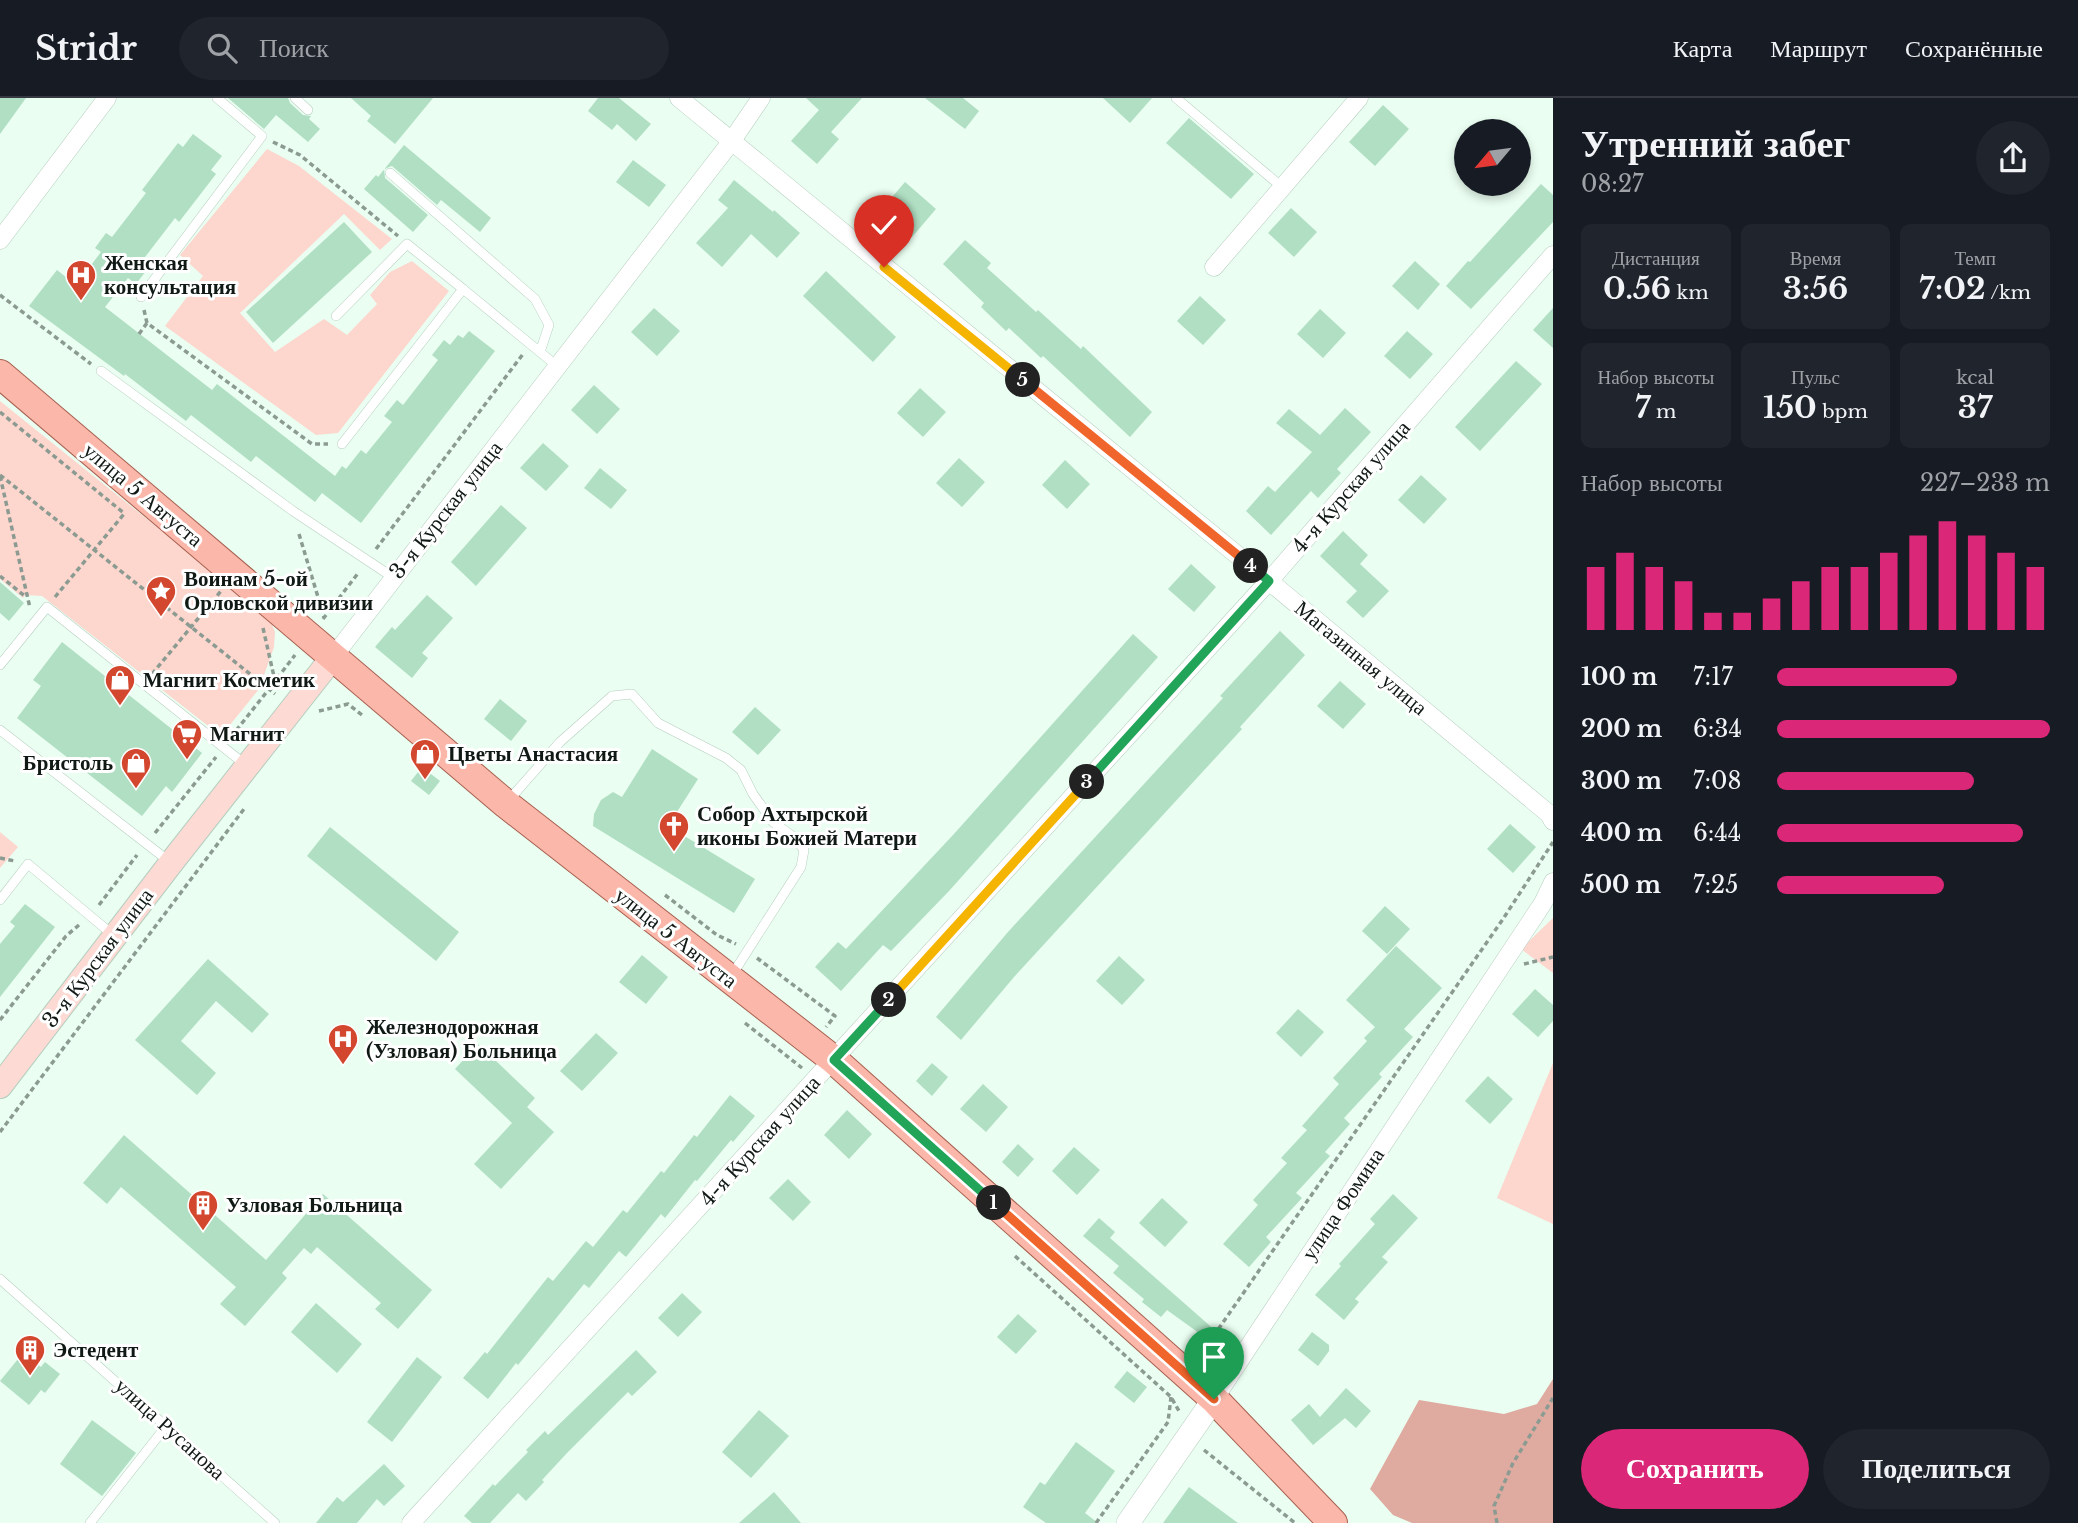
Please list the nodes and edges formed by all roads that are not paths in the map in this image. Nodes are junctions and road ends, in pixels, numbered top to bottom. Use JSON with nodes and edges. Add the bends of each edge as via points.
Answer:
{"nodes":[{"id":1,"x":107,"y":98,"type":"edge"},
{"id":2,"x":217,"y":98,"type":"edge"},
{"id":3,"x":295,"y":98,"type":"edge"},
{"id":4,"x":679,"y":98,"type":"edge"},
{"id":5,"x":761,"y":98,"type":"edge"},
{"id":6,"x":1175,"y":98,"type":"edge"},
{"id":7,"x":1359,"y":98,"type":"edge"},
{"id":8,"x":308,"y":110,"type":"dead end"},
{"id":9,"x":730,"y":142,"type":"junction"},
{"id":10,"x":390,"y":173,"type":"dead end"},
{"id":11,"x":1282,"y":187,"type":"junction"},
{"id":12,"x":0,"y":240,"type":"edge"},
{"id":13,"x":1553,"y":254,"type":"edge"},
{"id":14,"x":1214,"y":267,"type":"dead end"},
{"id":15,"x":463,"y":289,"type":"junction"},
{"id":16,"x":141,"y":297,"type":"road end"},
{"id":17,"x":336,"y":316,"type":"dead end"},
{"id":18,"x":540,"y":352,"type":"junction"},
{"id":19,"x":557,"y":366,"type":"junction"},
{"id":20,"x":101,"y":371,"type":"road end"},
{"id":21,"x":0,"y":374,"type":"edge"},
{"id":22,"x":342,"y":444,"type":"road end"},
{"id":23,"x":394,"y":578,"type":"junction"},
{"id":24,"x":1269,"y":581,"type":"junction"},
{"id":25,"x":340,"y":648,"type":"junction"},
{"id":26,"x":0,"y":665,"type":"edge"},
{"id":27,"x":0,"y":730,"type":"edge"},
{"id":28,"x":247,"y":765,"type":"junction"},
{"id":29,"x":506,"y":804,"type":"junction"},
{"id":30,"x":1553,"y":821,"type":"edge"},
{"id":31,"x":171,"y":863,"type":"junction"},
{"id":32,"x":1553,"y":882,"type":"edge"},
{"id":33,"x":0,"y":900,"type":"edge"},
{"id":34,"x":114,"y":936,"type":"junction"},
{"id":35,"x":729,"y":980,"type":"junction"},
{"id":36,"x":825,"y":1070,"type":"junction"},
{"id":37,"x":0,"y":1086,"type":"edge"},
{"id":38,"x":0,"y":1279,"type":"edge"},
{"id":39,"x":1214,"y":1399,"type":"junction"},
{"id":40,"x":167,"y":1425,"type":"junction"},
{"id":41,"x":90,"y":1523,"type":"edge"},
{"id":42,"x":275,"y":1523,"type":"edge"},
{"id":43,"x":411,"y":1523,"type":"edge"},
{"id":44,"x":1128,"y":1523,"type":"edge"},
{"id":45,"x":1333,"y":1523,"type":"edge"}],
"edges":[{"from":1,"to":12,"type":"street"},
{"from":2,"to":16,"type":"lane","via":[[262,136]]},
{"from":3,"to":8,"type":"lane"},
{"from":4,"to":9,"type":"street","name":"Магазинная улица"},
{"from":5,"to":9,"type":"street","name":"3-я Курская улица"},
{"from":6,"to":11,"type":"lane"},
{"from":7,"to":11,"type":"street"},
{"from":9,"to":19,"type":"street","name":"3-я Курская улица"},
{"from":9,"to":24,"type":"street","name":"Магазинная улица"},
{"from":10,"to":18,"type":"lane","via":[[535,299],[549,325]]},
{"from":11,"to":14,"type":"street"},
{"from":13,"to":24,"type":"street","name":"4-я Курская улица"},
{"from":15,"to":17,"type":"lane","via":[[407,244]]},
{"from":15,"to":18,"type":"lane"},
{"from":15,"to":22,"type":"lane"},
{"from":18,"to":19,"type":"lane"},
{"from":19,"to":23,"type":"street","name":"3-я Курская улица"},
{"from":20,"to":23,"type":"lane","via":[[293,511]]},
{"from":21,"to":25,"type":"main road","name":"улица 5 Августа"},
{"from":23,"to":25,"type":"street","name":"3-я Курская улица"},
{"from":24,"to":30,"type":"street","name":"Магазинная улица"},
{"from":24,"to":36,"type":"street","name":"4-я Курская улица"},
{"from":25,"to":28,"type":"main road","name":"3-я Курская улица"},
{"from":25,"to":29,"type":"main road","name":"улица 5 Августа"},
{"from":26,"to":28,"type":"lane","via":[[47,607]]},
{"from":27,"to":31,"type":"lane"},
{"from":28,"to":31,"type":"main road","name":"3-я Курская улица"},
{"from":29,"to":35,"type":"main road","name":"улица 5 Августа"},
{"from":29,"to":35,"type":"lane","via":[[560,742],[612,696],[632,694],[658,723],[726,758],[741,770],[773,822],[804,850],[801,867]]},
{"from":31,"to":34,"type":"main road","name":"3-я Курская улица"},
{"from":32,"to":39,"type":"street","name":"улица Фомина"},
{"from":33,"to":34,"type":"lane","via":[[28,864]]},
{"from":34,"to":37,"type":"main road","name":"3-я Курская улица"},
{"from":35,"to":36,"type":"main road","name":"улица 5 Августа"},
{"from":36,"to":39,"type":"main road","name":"улица 5 Августа","via":[[1178,1386]]},
{"from":36,"to":43,"type":"street","name":"4-я Курская улица"},
{"from":38,"to":40,"type":"lane","name":"улица Русанова"},
{"from":39,"to":44,"type":"street","name":"улица Фомина"},
{"from":39,"to":45,"type":"main road","name":"улица 5 Августа"},
{"from":40,"to":41,"type":"lane"},
{"from":40,"to":42,"type":"lane","name":"улица Русанова"}]}
